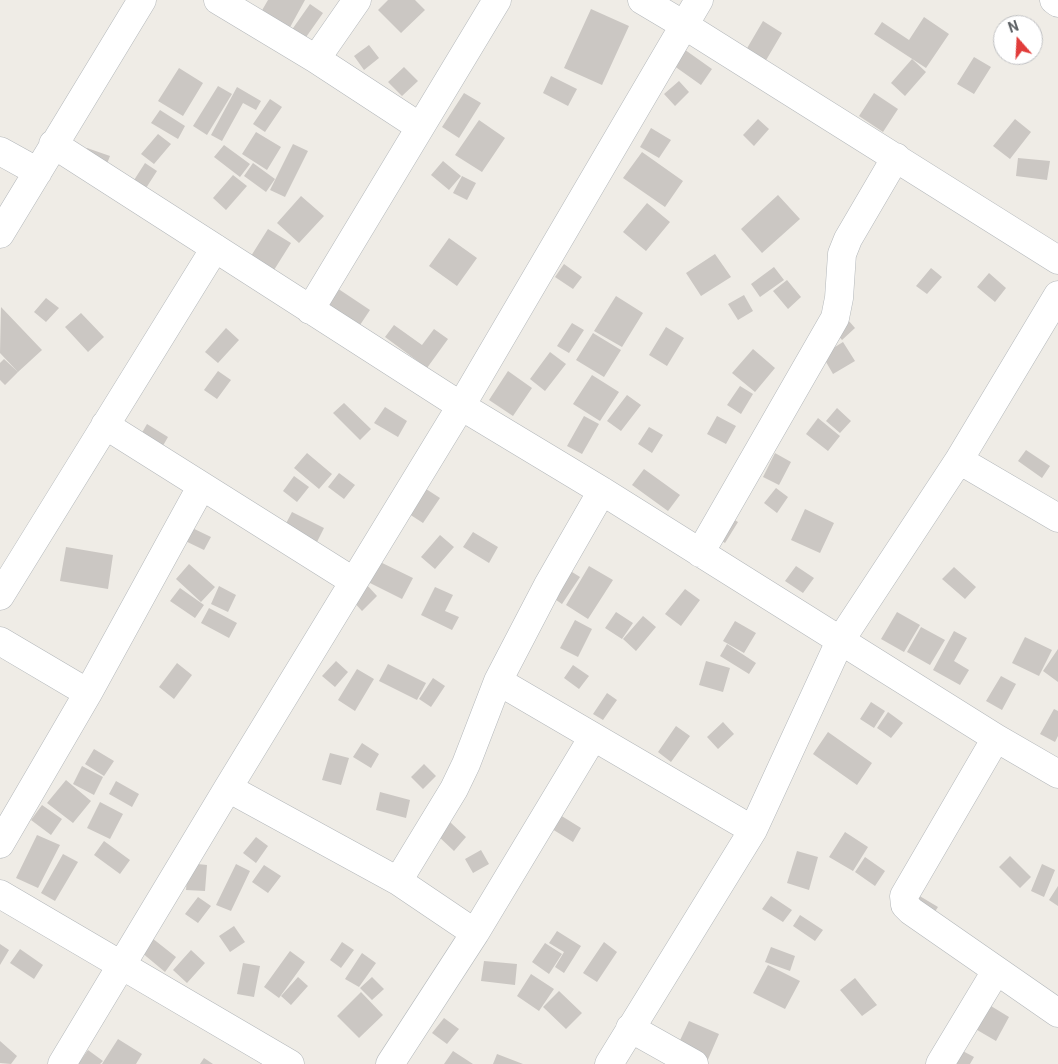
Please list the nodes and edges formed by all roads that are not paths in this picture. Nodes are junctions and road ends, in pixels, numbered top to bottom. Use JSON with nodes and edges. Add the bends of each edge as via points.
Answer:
{"nodes":[{"id":1,"x":142,"y":0,"type":"edge"},
{"id":2,"x":218,"y":0,"type":"edge"},
{"id":3,"x":357,"y":0,"type":"edge"},
{"id":4,"x":497,"y":0,"type":"edge"},
{"id":5,"x":642,"y":0,"type":"edge"},
{"id":6,"x":699,"y":0,"type":"edge"},
{"id":7,"x":1054,"y":0,"type":"edge"},
{"id":8,"x":1058,"y":3,"type":"edge"},
{"id":9,"x":684,"y":25,"type":"junction"},
{"id":10,"x":316,"y":59,"type":"junction"},
{"id":11,"x":420,"y":127,"type":"junction"},
{"id":12,"x":53,"y":144,"type":"junction"},
{"id":13,"x":0,"y":151,"type":"edge"},
{"id":14,"x":896,"y":157,"type":"junction"},
{"id":15,"x":38,"y":172,"type":"junction"},
{"id":16,"x":0,"y":234,"type":"edge"},
{"id":17,"x":215,"y":248,"type":"junction"},
{"id":18,"x":1058,"y":260,"type":"edge"},
{"id":19,"x":1058,"y":295,"type":"edge"},
{"id":20,"x":310,"y":310,"type":"junction"},
{"id":21,"x":461,"y":406,"type":"junction"},
{"id":22,"x":105,"y":425,"type":"junction"},
{"id":23,"x":958,"y":460,"type":"junction"},
{"id":24,"x":201,"y":487,"type":"junction"},
{"id":25,"x":602,"y":491,"type":"junction"},
{"id":26,"x":1058,"y":518,"type":"edge"},
{"id":27,"x":700,"y":553,"type":"junction"},
{"id":28,"x":353,"y":581,"type":"junction"},
{"id":29,"x":0,"y":596,"type":"edge"},
{"id":30,"x":0,"y":640,"type":"edge"},
{"id":31,"x":840,"y":641,"type":"junction"},
{"id":32,"x":498,"y":682,"type":"junction"},
{"id":33,"x":88,"y":693,"type":"junction"},
{"id":34,"x":593,"y":737,"type":"junction"},
{"id":35,"x":996,"y":738,"type":"junction"},
{"id":36,"x":1058,"y":774,"type":"edge"},
{"id":37,"x":228,"y":788,"type":"junction"},
{"id":38,"x":753,"y":830,"type":"junction"},
{"id":39,"x":0,"y":844,"type":"edge"},
{"id":40,"x":398,"y":881,"type":"junction"},
{"id":41,"x":0,"y":894,"type":"edge"},
{"id":42,"x":475,"y":933,"type":"junction"},
{"id":43,"x":121,"y":965,"type":"junction"},
{"id":44,"x":996,"y":971,"type":"junction"},
{"id":45,"x":1058,"y":1013,"type":"edge"},
{"id":46,"x":630,"y":1028,"type":"junction"},
{"id":47,"x":262,"y":1057,"type":"edge"},
{"id":48,"x":62,"y":1064,"type":"edge"},
{"id":49,"x":290,"y":1064,"type":"edge"},
{"id":50,"x":390,"y":1064,"type":"edge"},
{"id":51,"x":609,"y":1064,"type":"edge"},
{"id":52,"x":694,"y":1064,"type":"edge"},
{"id":53,"x":940,"y":1064,"type":"edge"}],
"edges":[{"from":1,"to":12,"type":"street"},
{"from":2,"to":10,"type":"street"},
{"from":3,"to":10,"type":"street"},
{"from":4,"to":11,"type":"street"},
{"from":5,"to":9,"type":"street"},
{"from":6,"to":9,"type":"street"},
{"from":7,"to":8,"type":"street"},
{"from":9,"to":14,"type":"street"},
{"from":9,"to":21,"type":"street"},
{"from":10,"to":11,"type":"street"},
{"from":11,"to":20,"type":"street"},
{"from":12,"to":15,"type":"street"},
{"from":12,"to":17,"type":"street"},
{"from":13,"to":15,"type":"street"},
{"from":14,"to":18,"type":"street"},
{"from":14,"to":27,"type":"street","via":[[842,254],[835,318]]},
{"from":15,"to":16,"type":"street"},
{"from":17,"to":20,"type":"street"},
{"from":17,"to":22,"type":"street"},
{"from":19,"to":23,"type":"street"},
{"from":20,"to":21,"type":"street"},
{"from":21,"to":25,"type":"street"},
{"from":21,"to":28,"type":"street"},
{"from":22,"to":24,"type":"street"},
{"from":22,"to":29,"type":"street"},
{"from":23,"to":26,"type":"street"},
{"from":23,"to":31,"type":"street"},
{"from":24,"to":28,"type":"street"},
{"from":24,"to":33,"type":"street"},
{"from":25,"to":27,"type":"street"},
{"from":25,"to":32,"type":"street"},
{"from":27,"to":31,"type":"street"},
{"from":28,"to":37,"type":"street"},
{"from":30,"to":33,"type":"street"},
{"from":31,"to":35,"type":"street"},
{"from":31,"to":38,"type":"street"},
{"from":32,"to":34,"type":"street"},
{"from":32,"to":40,"type":"street","via":[[454,789]]},
{"from":33,"to":39,"type":"street"},
{"from":34,"to":38,"type":"street"},
{"from":34,"to":42,"type":"street"},
{"from":35,"to":36,"type":"street"},
{"from":35,"to":44,"type":"street","via":[[904,896],[905,905],[911,911]]},
{"from":37,"to":40,"type":"street"},
{"from":37,"to":43,"type":"street"},
{"from":38,"to":46,"type":"street"},
{"from":40,"to":42,"type":"street"},
{"from":41,"to":43,"type":"street"},
{"from":42,"to":50,"type":"street"},
{"from":43,"to":47,"type":"street"},
{"from":43,"to":48,"type":"street"},
{"from":44,"to":45,"type":"street"},
{"from":44,"to":53,"type":"street"},
{"from":46,"to":51,"type":"street"},
{"from":46,"to":52,"type":"street"},
{"from":47,"to":49,"type":"street"}]}
